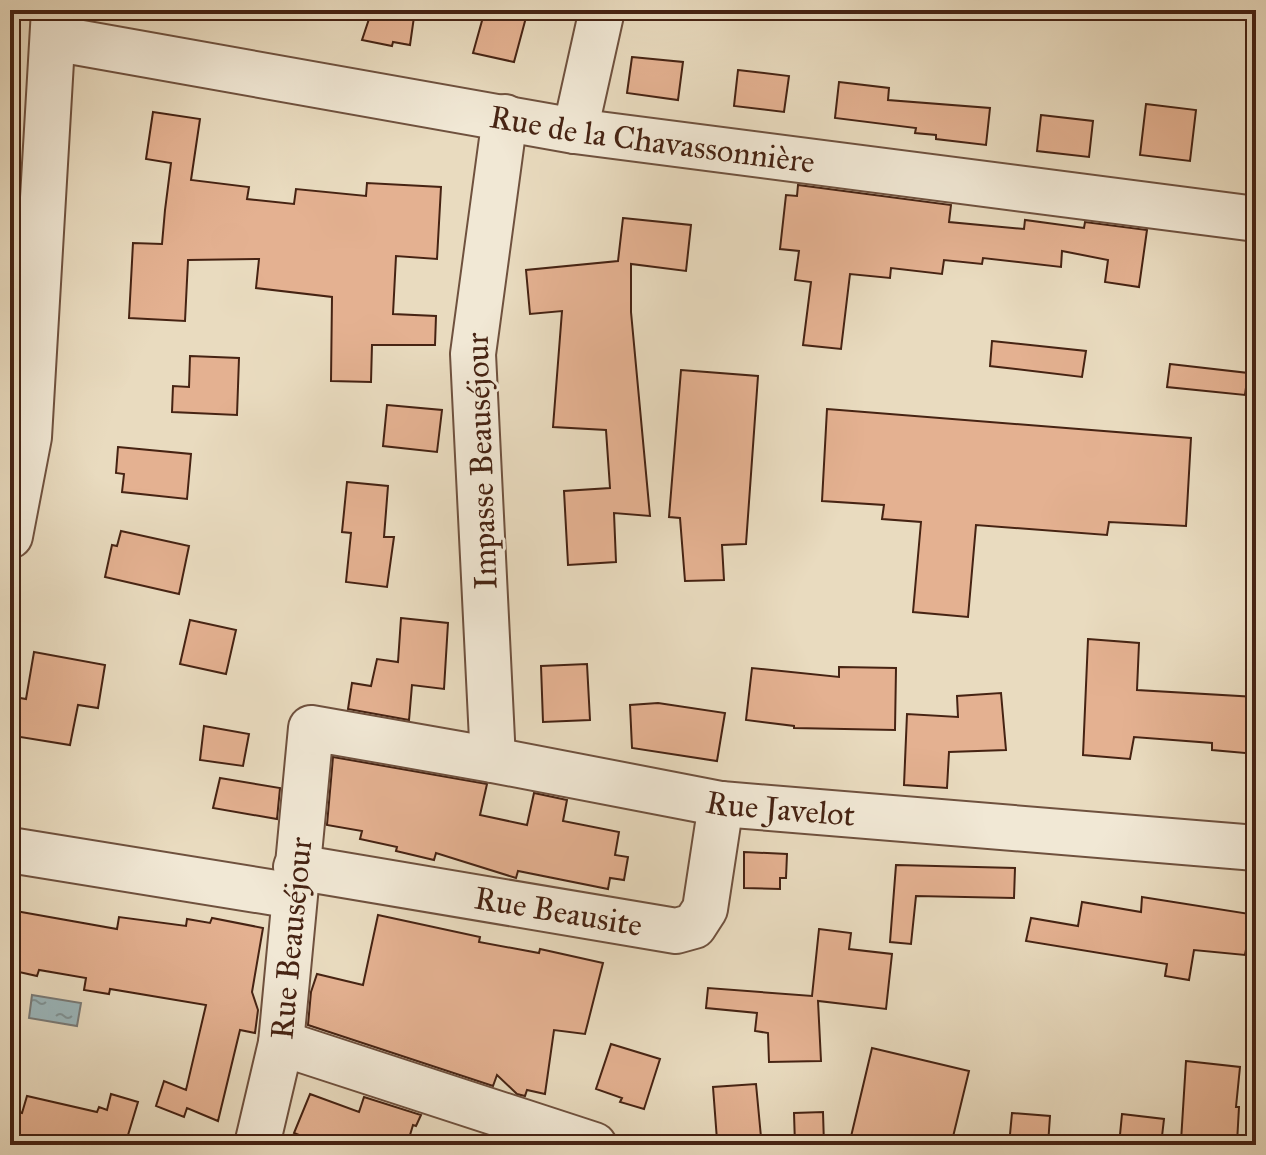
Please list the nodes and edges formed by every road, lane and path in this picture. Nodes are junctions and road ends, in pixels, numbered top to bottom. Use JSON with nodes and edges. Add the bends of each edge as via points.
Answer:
{"nodes":[{"id":1,"x":602,"y":10,"type":"edge"},
{"id":2,"x":53,"y":24,"type":"edge"},
{"id":3,"x":505,"y":117,"type":"junction"},
{"id":4,"x":575,"y":131,"type":"junction"},
{"id":5,"x":1256,"y":219,"type":"edge"},
{"id":6,"x":10,"y":536,"type":"edge"},
{"id":7,"x":311,"y":728,"type":"joint"},
{"id":8,"x":493,"y":760,"type":"junction"},
{"id":9,"x":721,"y":804,"type":"junction"},
{"id":10,"x":1256,"y":848,"type":"edge"},
{"id":11,"x":10,"y":850,"type":"edge"},
{"id":12,"x":295,"y":881,"type":"junction"},
{"id":13,"x":281,"y":1043,"type":"junction"},
{"id":14,"x":257,"y":1145,"type":"edge"},
{"id":15,"x":594,"y":1145,"type":"edge"}],
"edges":[{"from":1,"to":4,"type":"street"},
{"from":2,"to":3,"type":"street","name":"Rue de la Chavassonnière"},
{"from":2,"to":6,"type":"street","via":[[29,437]]},
{"from":3,"to":4,"type":"street","name":"Rue de la Chavassonnière"},
{"from":3,"to":8,"type":"street","name":"Impasse Beauséjour","via":[[473,354]]},
{"from":4,"to":5,"type":"street","name":"Rue de la Chavassonnière"},
{"from":7,"to":8,"type":"street","name":"Rue Javelot"},
{"from":7,"to":12,"type":"street","name":"Rue Beauséjour"},
{"from":8,"to":9,"type":"street","name":"Rue Javelot"},
{"from":9,"to":10,"type":"street","name":"Rue Javelot"},
{"from":9,"to":12,"type":"street","name":"Rue Beausite","via":[[705,909],[694,926],[676,931]]},
{"from":11,"to":12,"type":"street","name":"Rue Beausite"},
{"from":12,"to":13,"type":"street","name":"Rue Beauséjour"},
{"from":13,"to":14,"type":"street","name":"Rue Beauséjour"},
{"from":13,"to":15,"type":"street"}]}
